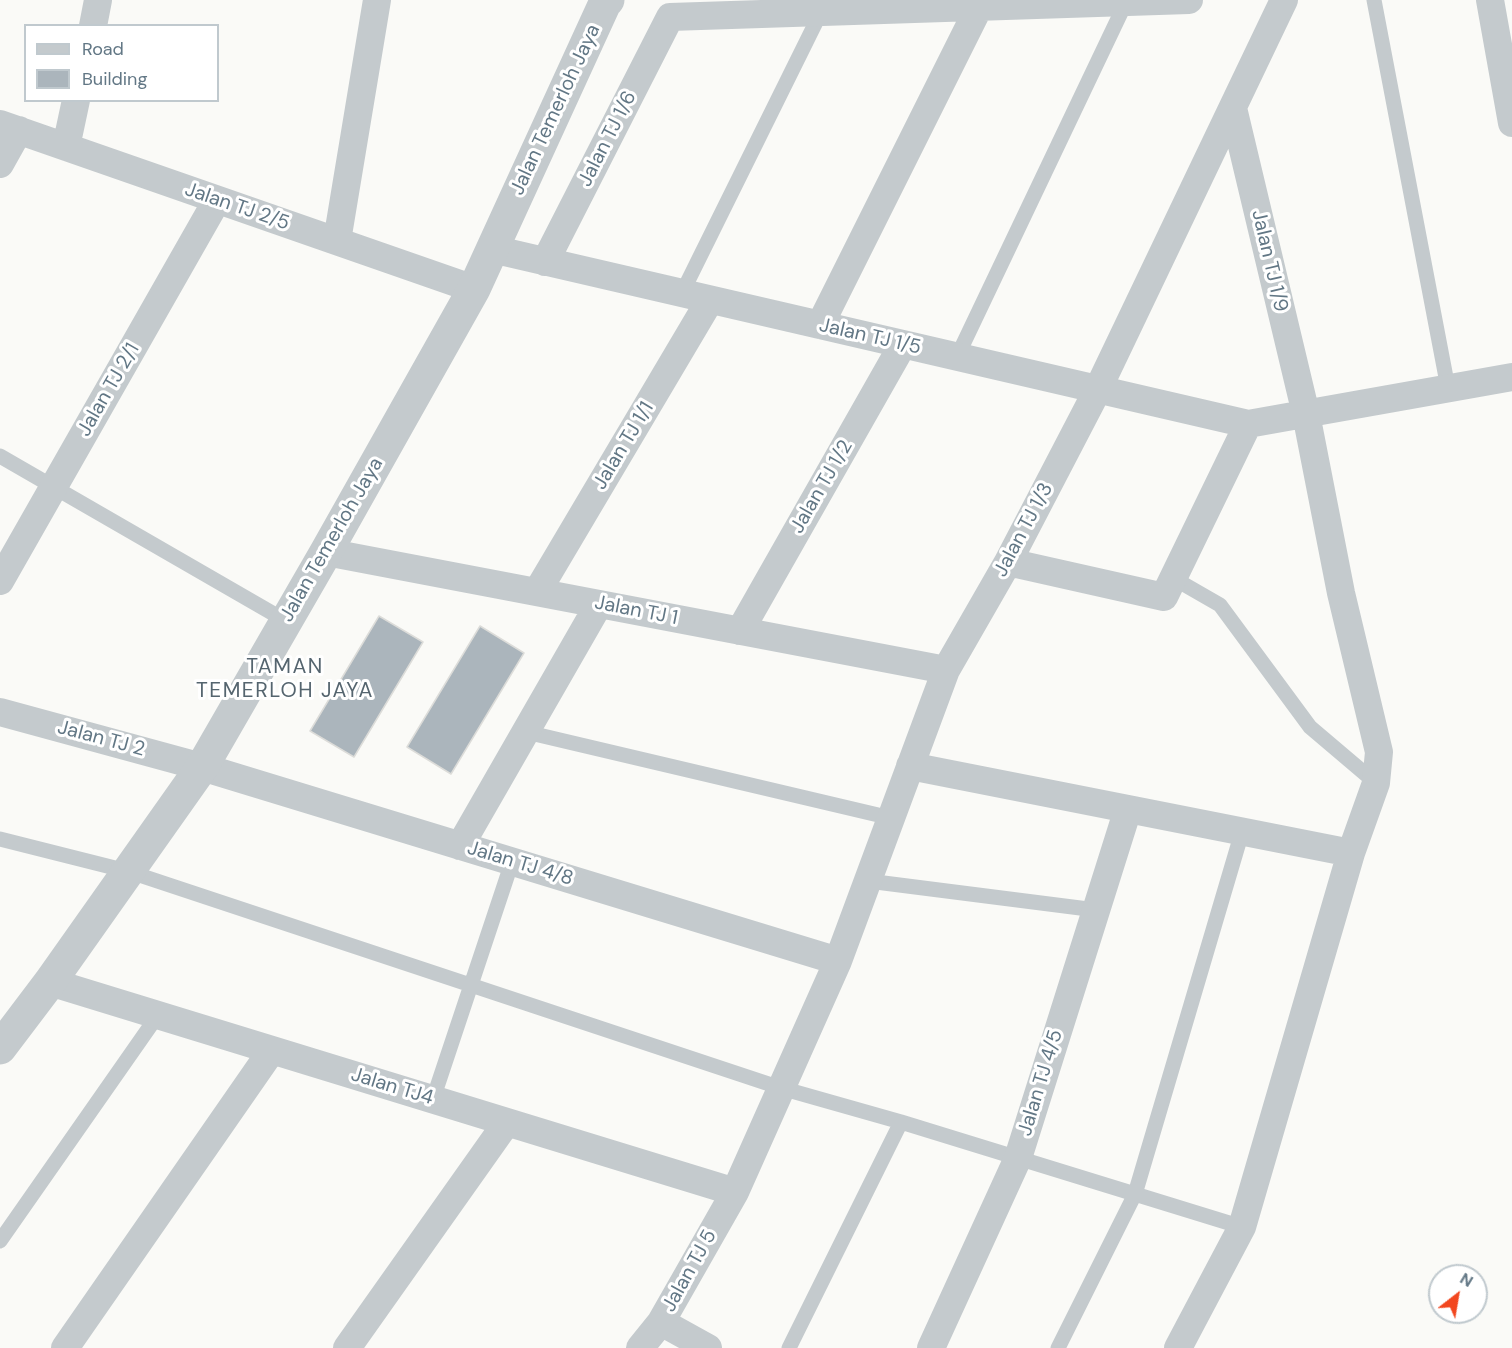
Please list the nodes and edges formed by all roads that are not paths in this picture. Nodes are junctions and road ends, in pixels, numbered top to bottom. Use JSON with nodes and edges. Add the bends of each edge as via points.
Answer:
{"nodes":[{"id":1,"x":98,"y":0,"type":"edge"},
{"id":2,"x":377,"y":0,"type":"edge"},
{"id":3,"x":608,"y":0,"type":"edge"},
{"id":4,"x":1189,"y":0,"type":"edge"},
{"id":5,"x":1284,"y":0,"type":"edge"},
{"id":6,"x":1374,"y":0,"type":"edge"},
{"id":7,"x":1490,"y":0,"type":"edge"},
{"id":8,"x":1126,"y":2,"type":"junction"},
{"id":9,"x":979,"y":7,"type":"junction"},
{"id":10,"x":821,"y":12,"type":"junction"},
{"id":11,"x":93,"y":24,"type":"edge"},
{"id":12,"x":76,"y":102,"type":"edge"},
{"id":13,"x":1233,"y":108,"type":"junction"},
{"id":14,"x":1512,"y":123,"type":"edge"},
{"id":15,"x":9,"y":127,"type":"edge"},
{"id":16,"x":66,"y":147,"type":"junction"},
{"id":17,"x":0,"y":164,"type":"edge"},
{"id":18,"x":217,"y":200,"type":"junction"},
{"id":19,"x":337,"y":241,"type":"junction"},
{"id":20,"x":492,"y":249,"type":"junction"},
{"id":21,"x":545,"y":262,"type":"junction"},
{"id":22,"x":474,"y":289,"type":"junction"},
{"id":23,"x":682,"y":293,"type":"junction"},
{"id":24,"x":710,"y":300,"type":"junction"},
{"id":25,"x":820,"y":325,"type":"junction"},
{"id":26,"x":903,"y":344,"type":"junction"},
{"id":27,"x":957,"y":357,"type":"junction"},
{"id":28,"x":1512,"y":377,"type":"edge"},
{"id":29,"x":1448,"y":388,"type":"junction"},
{"id":30,"x":1098,"y":389,"type":"junction"},
{"id":31,"x":1306,"y":414,"type":"junction"},
{"id":32,"x":1248,"y":424,"type":"junction"},
{"id":33,"x":0,"y":456,"type":"edge"},
{"id":34,"x":54,"y":487,"type":"junction"},
{"id":35,"x":326,"y":552,"type":"junction"},
{"id":36,"x":1008,"y":562,"type":"junction"},
{"id":37,"x":1173,"y":578,"type":"junction"},
{"id":38,"x":0,"y":581,"type":"edge"},
{"id":39,"x":537,"y":592,"type":"junction"},
{"id":40,"x":599,"y":604,"type":"junction"},
{"id":41,"x":286,"y":621,"type":"junction"},
{"id":42,"x":740,"y":631,"type":"junction"},
{"id":43,"x":946,"y":670,"type":"junction"},
{"id":44,"x":0,"y":712,"type":"edge"},
{"id":45,"x":526,"y":732,"type":"junction"},
{"id":46,"x":910,"y":766,"type":"junction"},
{"id":47,"x":202,"y":767,"type":"junction"},
{"id":48,"x":1376,"y":783,"type":"junction"},
{"id":49,"x":1128,"y":809,"type":"junction"},
{"id":50,"x":891,"y":818,"type":"junction"},
{"id":51,"x":1242,"y":832,"type":"junction"},
{"id":52,"x":0,"y":839,"type":"edge"},
{"id":53,"x":460,"y":846,"type":"junction"},
{"id":54,"x":1351,"y":853,"type":"junction"},
{"id":55,"x":512,"y":862,"type":"junction"},
{"id":56,"x":127,"y":872,"type":"junction"},
{"id":57,"x":867,"y":881,"type":"junction"},
{"id":58,"x":1096,"y":910,"type":"junction"},
{"id":59,"x":838,"y":961,"type":"junction"},
{"id":60,"x":50,"y":982,"type":"junction"},
{"id":61,"x":471,"y":985,"type":"junction"},
{"id":62,"x":158,"y":1016,"type":"junction"},
{"id":63,"x":0,"y":1048,"type":"edge"},
{"id":64,"x":272,"y":1050,"type":"junction"},
{"id":65,"x":781,"y":1088,"type":"junction"},
{"id":66,"x":433,"y":1099,"type":"junction"},
{"id":67,"x":507,"y":1122,"type":"junction"},
{"id":68,"x":901,"y":1122,"type":"junction"},
{"id":69,"x":1018,"y":1158,"type":"junction"},
{"id":70,"x":735,"y":1192,"type":"junction"},
{"id":71,"x":1135,"y":1194,"type":"junction"},
{"id":72,"x":1242,"y":1227,"type":"junction"},
{"id":73,"x":0,"y":1241,"type":"edge"},
{"id":74,"x":662,"y":1322,"type":"junction"},
{"id":75,"x":65,"y":1348,"type":"edge"},
{"id":76,"x":348,"y":1348,"type":"edge"},
{"id":77,"x":640,"y":1348,"type":"edge"},
{"id":78,"x":708,"y":1348,"type":"edge"},
{"id":79,"x":789,"y":1348,"type":"edge"},
{"id":80,"x":931,"y":1348,"type":"edge"},
{"id":81,"x":1058,"y":1348,"type":"edge"},
{"id":82,"x":1178,"y":1348,"type":"edge"}],
"edges":[{"from":1,"to":11,"type":"street"},
{"from":2,"to":19,"type":"street"},
{"from":3,"to":20,"type":"street","name":"Jalan Temerloh Jaya"},
{"from":4,"to":8,"type":"street"},
{"from":5,"to":13,"type":"street","name":"Jalan TJ 1/3"},
{"from":6,"to":29,"type":"lane"},
{"from":7,"to":14,"type":"street"},
{"from":8,"to":9,"type":"street"},
{"from":8,"to":27,"type":"lane"},
{"from":9,"to":10,"type":"street"},
{"from":9,"to":25,"type":"street"},
{"from":10,"to":21,"type":"street","name":"Jalan TJ 1/6","via":[[670,16]]},
{"from":10,"to":23,"type":"lane"},
{"from":12,"to":16,"type":"street"},
{"from":13,"to":30,"type":"street","name":"Jalan TJ 1/3"},
{"from":13,"to":31,"type":"street","name":"Jalan TJ 1/9"},
{"from":15,"to":16,"type":"street","name":"Jalan TJ 2/5"},
{"from":15,"to":17,"type":"street"},
{"from":16,"to":18,"type":"street","name":"Jalan TJ 2/5"},
{"from":18,"to":19,"type":"street","name":"Jalan TJ 2/5"},
{"from":18,"to":34,"type":"street","name":"Jalan TJ 2/1"},
{"from":19,"to":22,"type":"street","name":"Jalan TJ 2/5"},
{"from":20,"to":21,"type":"street","name":"Jalan TJ 1/5"},
{"from":20,"to":22,"type":"street","name":"Jalan Temerloh Jaya"},
{"from":21,"to":23,"type":"street","name":"Jalan TJ 1/5"},
{"from":22,"to":35,"type":"street","name":"Jalan Temerloh Jaya"},
{"from":23,"to":24,"type":"street","name":"Jalan TJ 1/5"},
{"from":24,"to":25,"type":"street","name":"Jalan TJ 1/5"},
{"from":24,"to":39,"type":"street","name":"Jalan TJ 1/1"},
{"from":25,"to":26,"type":"street","name":"Jalan TJ 1/5"},
{"from":26,"to":27,"type":"street","name":"Jalan TJ 1/5"},
{"from":26,"to":42,"type":"street","name":"Jalan TJ 1/2"},
{"from":27,"to":30,"type":"street","name":"Jalan TJ 1/5"},
{"from":28,"to":29,"type":"street"},
{"from":29,"to":31,"type":"street"},
{"from":30,"to":32,"type":"street","name":"Jalan TJ 1/5"},
{"from":30,"to":36,"type":"street","name":"Jalan TJ 1/3"},
{"from":31,"to":32,"type":"street"},
{"from":31,"to":48,"type":"street","name":"Jalan TJ 1/9","via":[[1341,593],[1379,752]]},
{"from":32,"to":37,"type":"street"},
{"from":33,"to":34,"type":"lane"},
{"from":34,"to":38,"type":"street","name":"Jalan TJ 2/1"},
{"from":34,"to":41,"type":"lane"},
{"from":35,"to":39,"type":"street","name":"Jalan TJ 1"},
{"from":35,"to":41,"type":"street","name":"Jalan Temerloh Jaya"},
{"from":36,"to":37,"type":"street","via":[[1164,597]]},
{"from":36,"to":43,"type":"street","name":"Jalan TJ 1/3"},
{"from":37,"to":48,"type":"lane","via":[[1220,605],[1310,728]]},
{"from":39,"to":40,"type":"street","name":"Jalan TJ 1"},
{"from":40,"to":42,"type":"street","name":"Jalan TJ 1"},
{"from":40,"to":45,"type":"street"},
{"from":41,"to":47,"type":"street","name":"Jalan Temerloh Jaya"},
{"from":42,"to":43,"type":"street","name":"Jalan TJ 1"},
{"from":43,"to":46,"type":"street","name":"Jalan TJ 1/3"},
{"from":44,"to":47,"type":"street","name":"Jalan TJ 2"},
{"from":45,"to":50,"type":"lane"},
{"from":45,"to":53,"type":"street"},
{"from":46,"to":49,"type":"street"},
{"from":46,"to":50,"type":"street","name":"Jalan TJ 1/3"},
{"from":47,"to":53,"type":"street","name":"Jalan TJ 4/8"},
{"from":47,"to":56,"type":"street","name":"Jalan Temerloh Jaya"},
{"from":48,"to":54,"type":"street","name":"Jalan TJ 1/9"},
{"from":49,"to":51,"type":"street"},
{"from":49,"to":58,"type":"street","name":"Jalan TJ 4/5"},
{"from":50,"to":57,"type":"street","name":"Jalan TJ 1/3"},
{"from":51,"to":54,"type":"street"},
{"from":51,"to":71,"type":"lane"},
{"from":52,"to":56,"type":"lane"},
{"from":53,"to":55,"type":"street","name":"Jalan TJ 4/8"},
{"from":54,"to":72,"type":"street","name":"Jalan TJ 1/9"},
{"from":55,"to":59,"type":"street","name":"Jalan TJ 4/8"},
{"from":55,"to":61,"type":"lane"},
{"from":56,"to":60,"type":"street","name":"Jalan Temerloh Jaya"},
{"from":56,"to":61,"type":"lane"},
{"from":57,"to":58,"type":"lane"},
{"from":57,"to":59,"type":"street","name":"Jalan TJ 1/3"},
{"from":58,"to":69,"type":"street","name":"Jalan TJ 4/5"},
{"from":59,"to":65,"type":"street","name":"Jalan TJ 5"},
{"from":60,"to":62,"type":"street","name":"Jalan TJ4"},
{"from":60,"to":63,"type":"street","name":"Jalan Temerloh Jaya"},
{"from":61,"to":65,"type":"lane"},
{"from":61,"to":66,"type":"lane"},
{"from":62,"to":64,"type":"street","name":"Jalan TJ4"},
{"from":62,"to":73,"type":"lane"},
{"from":64,"to":66,"type":"street","name":"Jalan TJ4"},
{"from":64,"to":75,"type":"street"},
{"from":65,"to":68,"type":"lane"},
{"from":65,"to":70,"type":"street","name":"Jalan TJ 5"},
{"from":66,"to":67,"type":"street","name":"Jalan TJ4"},
{"from":67,"to":70,"type":"street","name":"Jalan TJ4"},
{"from":67,"to":76,"type":"street"},
{"from":68,"to":69,"type":"lane"},
{"from":68,"to":79,"type":"lane"},
{"from":69,"to":71,"type":"lane"},
{"from":69,"to":80,"type":"street","name":"Jalan TJ 4/5"},
{"from":70,"to":74,"type":"street","name":"Jalan TJ 5"},
{"from":71,"to":72,"type":"lane"},
{"from":71,"to":81,"type":"lane"},
{"from":72,"to":82,"type":"street","name":"Jalan TJ 1/9"},
{"from":74,"to":77,"type":"street","name":"Jalan TJ 5"},
{"from":74,"to":78,"type":"street"}]}
